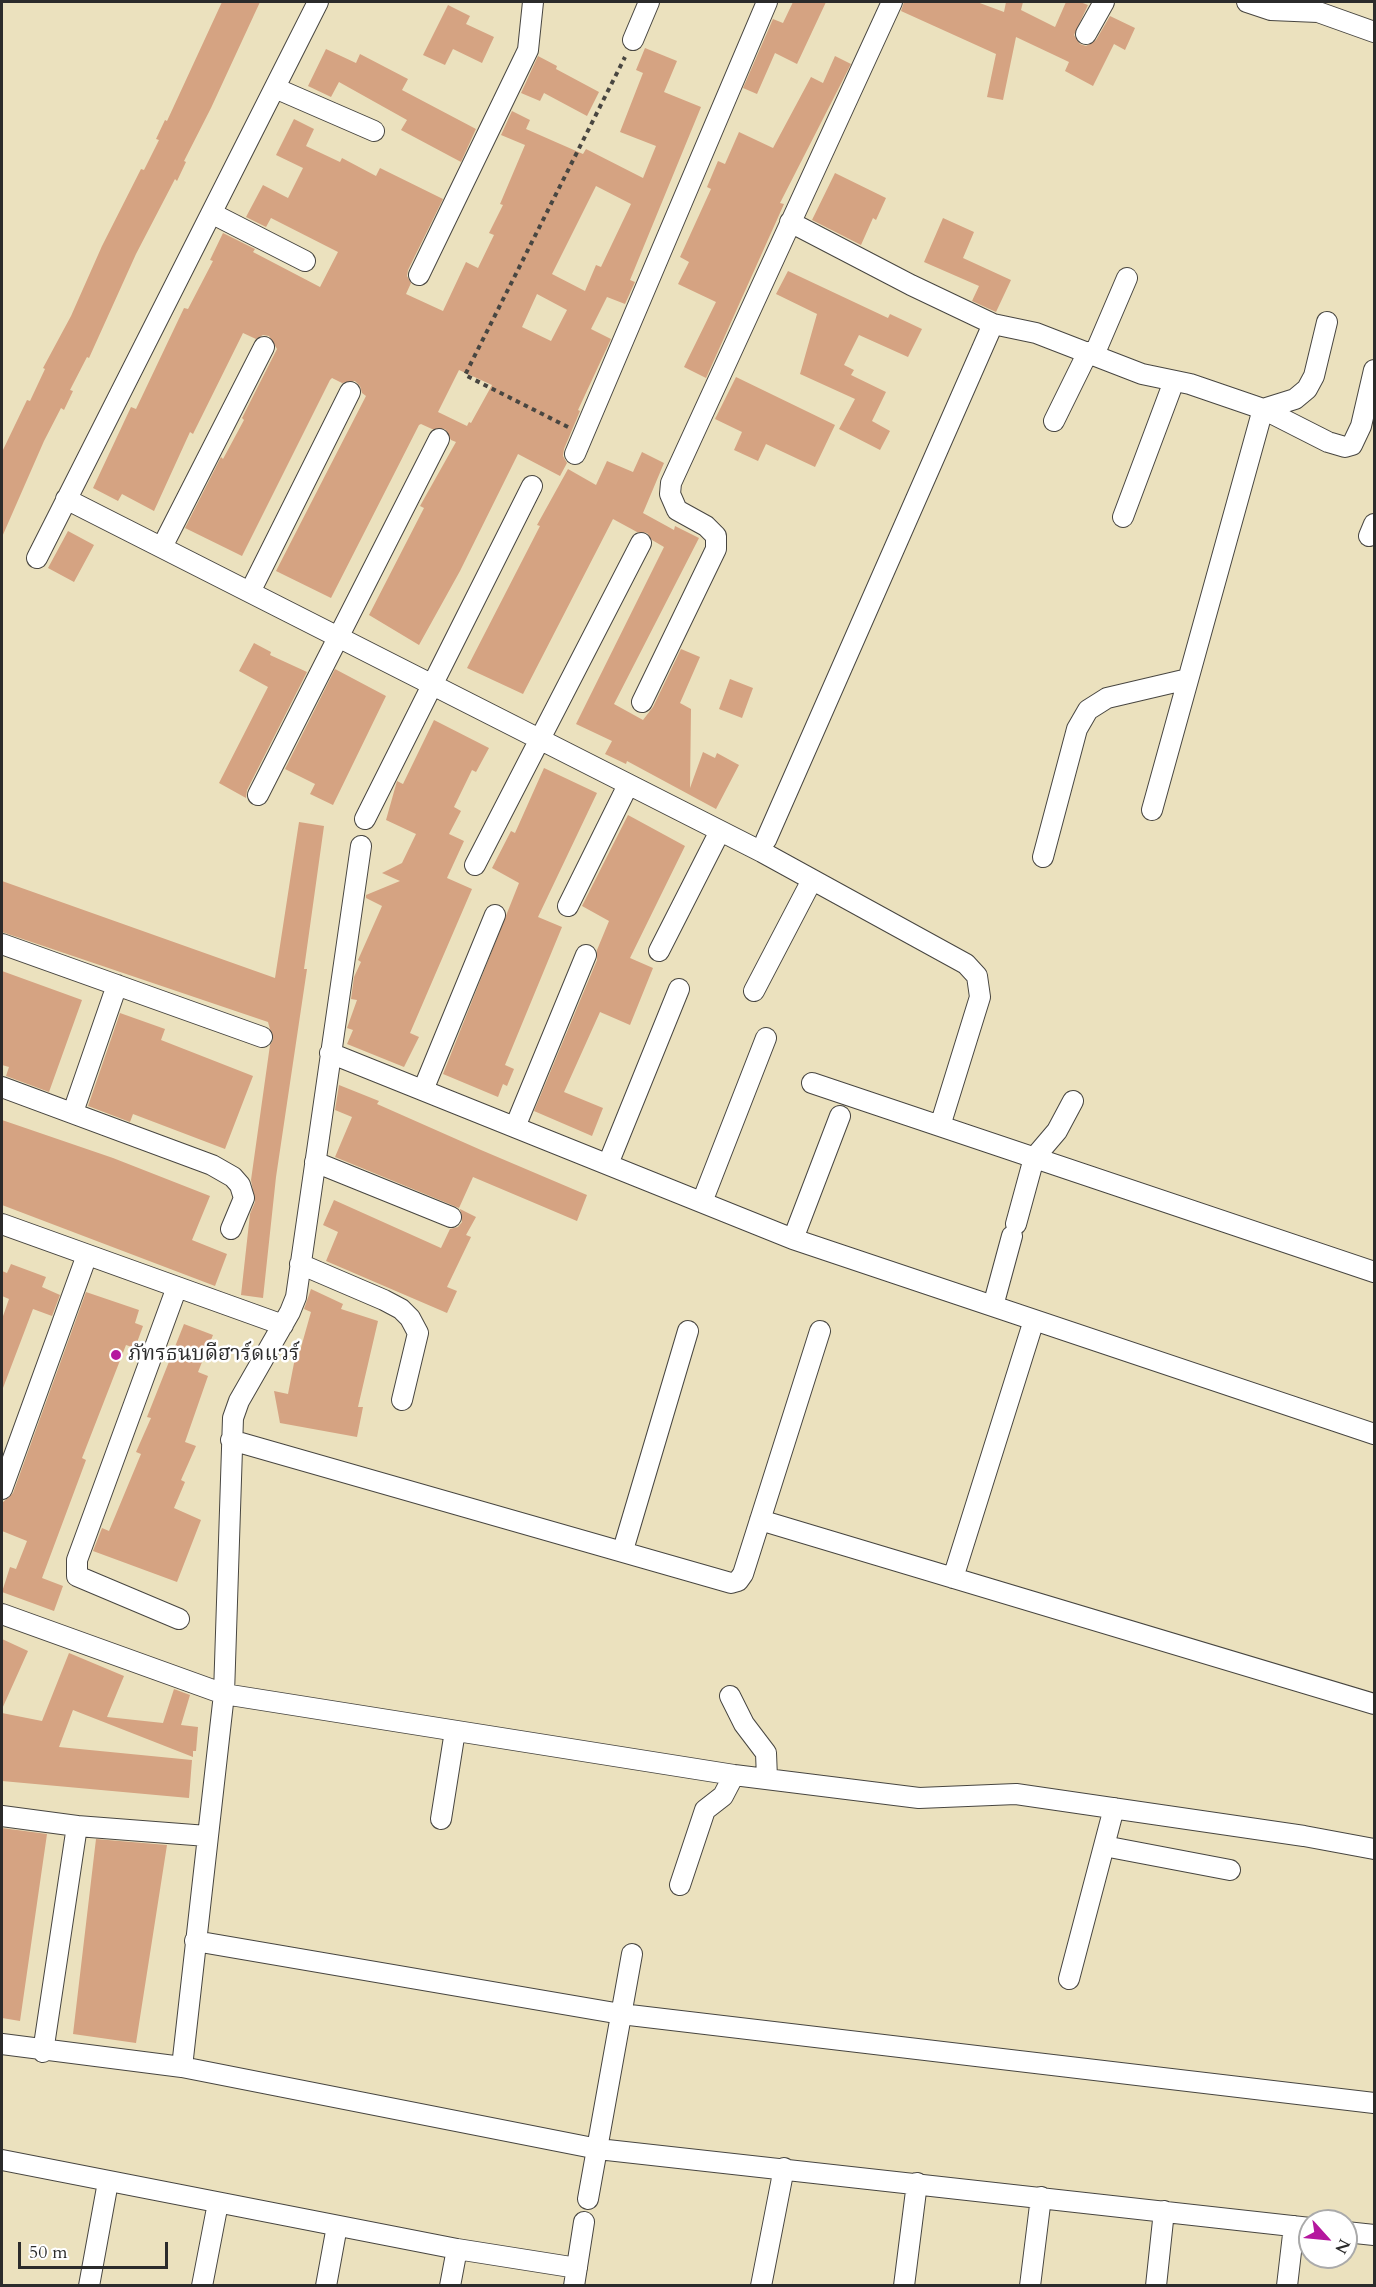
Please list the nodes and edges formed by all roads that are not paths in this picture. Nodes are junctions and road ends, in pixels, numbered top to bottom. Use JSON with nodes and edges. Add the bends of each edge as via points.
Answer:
{"nodes":[{"id":1,"x":318,"y":2,"type":"edge"},
{"id":2,"x":533,"y":2,"type":"edge"},
{"id":3,"x":649,"y":2,"type":"edge"},
{"id":4,"x":767,"y":2,"type":"edge"},
{"id":5,"x":892,"y":2,"type":"edge"},
{"id":6,"x":1104,"y":2,"type":"edge"},
{"id":7,"x":1247,"y":2,"type":"edge"},
{"id":8,"x":1294,"y":5,"type":"edge"},
{"id":9,"x":1374,"y":32,"type":"edge"},
{"id":10,"x":1086,"y":34,"type":"dead end"},
{"id":11,"x":633,"y":40,"type":"road end"},
{"id":12,"x":275,"y":88,"type":"junction"},
{"id":13,"x":374,"y":131,"type":"dead end"},
{"id":14,"x":213,"y":214,"type":"junction"},
{"id":15,"x":790,"y":222,"type":"junction"},
{"id":16,"x":305,"y":261,"type":"dead end"},
{"id":17,"x":419,"y":275,"type":"dead end"},
{"id":18,"x":1126,"y":278,"type":"dead end"},
{"id":19,"x":1327,"y":322,"type":"dead end"},
{"id":20,"x":993,"y":324,"type":"junction"},
{"id":21,"x":264,"y":347,"type":"dead end"},
{"id":22,"x":1091,"y":353,"type":"junction"},
{"id":23,"x":1374,"y":370,"type":"edge"},
{"id":24,"x":1174,"y":381,"type":"junction"},
{"id":25,"x":350,"y":392,"type":"dead end"},
{"id":26,"x":1263,"y":409,"type":"junction"},
{"id":27,"x":1054,"y":421,"type":"dead end"},
{"id":28,"x":439,"y":439,"type":"dead end"},
{"id":29,"x":575,"y":454,"type":"dead end"},
{"id":30,"x":532,"y":486,"type":"dead end"},
{"id":31,"x":66,"y":499,"type":"junction"},
{"id":32,"x":1123,"y":517,"type":"dead end"},
{"id":33,"x":640,"y":543,"type":"dead end"},
{"id":34,"x":162,"y":547,"type":"junction"},
{"id":35,"x":37,"y":558,"type":"dead end"},
{"id":36,"x":249,"y":592,"type":"junction"},
{"id":37,"x":337,"y":636,"type":"junction"},
{"id":38,"x":1188,"y":679,"type":"junction"},
{"id":39,"x":432,"y":685,"type":"junction"},
{"id":40,"x":642,"y":702,"type":"dead end"},
{"id":41,"x":539,"y":739,"type":"junction"},
{"id":42,"x":628,"y":785,"type":"junction"},
{"id":43,"x":258,"y":795,"type":"dead end"},
{"id":44,"x":1152,"y":810,"type":"dead end"},
{"id":45,"x":364,"y":819,"type":"dead end"},
{"id":46,"x":720,"y":831,"type":"junction"},
{"id":47,"x":766,"y":840,"type":"dead end"},
{"id":48,"x":361,"y":846,"type":"dead end"},
{"id":49,"x":1043,"y":857,"type":"dead end"},
{"id":50,"x":475,"y":865,"type":"dead end"},
{"id":51,"x":812,"y":880,"type":"junction"},
{"id":52,"x":568,"y":906,"type":"dead end"},
{"id":53,"x":495,"y":915,"type":"dead end"},
{"id":54,"x":2,"y":944,"type":"edge"},
{"id":55,"x":659,"y":951,"type":"dead end"},
{"id":56,"x":586,"y":955,"type":"dead end"},
{"id":57,"x":117,"y":985,"type":"junction"},
{"id":58,"x":679,"y":989,"type":"dead end"},
{"id":59,"x":754,"y":991,"type":"dead end"},
{"id":60,"x":262,"y":1037,"type":"dead end"},
{"id":61,"x":766,"y":1038,"type":"dead end"},
{"id":62,"x":330,"y":1053,"type":"junction"},
{"id":63,"x":812,"y":1083,"type":"dead end"},
{"id":64,"x":2,"y":1087,"type":"edge"},
{"id":65,"x":423,"y":1090,"type":"junction"},
{"id":66,"x":1073,"y":1101,"type":"dead end"},
{"id":67,"x":73,"y":1112,"type":"junction"},
{"id":68,"x":840,"y":1116,"type":"dead end"},
{"id":69,"x":940,"y":1126,"type":"junction"},
{"id":70,"x":515,"y":1127,"type":"junction"},
{"id":71,"x":1034,"y":1158,"type":"junction"},
{"id":72,"x":315,"y":1162,"type":"junction"},
{"id":73,"x":608,"y":1164,"type":"junction"},
{"id":74,"x":702,"y":1202,"type":"junction"},
{"id":75,"x":451,"y":1217,"type":"dead end"},
{"id":76,"x":2,"y":1224,"type":"edge"},
{"id":77,"x":231,"y":1229,"type":"dead end"},
{"id":78,"x":792,"y":1239,"type":"junction"},
{"id":79,"x":87,"y":1255,"type":"junction"},
{"id":80,"x":300,"y":1264,"type":"junction"},
{"id":81,"x":1374,"y":1272,"type":"edge"},
{"id":82,"x":177,"y":1287,"type":"junction"},
{"id":83,"x":993,"y":1306,"type":"junction"},
{"id":84,"x":1034,"y":1320,"type":"junction"},
{"id":85,"x":283,"y":1325,"type":"junction"},
{"id":86,"x":688,"y":1331,"type":"dead end"},
{"id":87,"x":820,"y":1331,"type":"dead end"},
{"id":88,"x":402,"y":1400,"type":"dead end"},
{"id":89,"x":1374,"y":1434,"type":"edge"},
{"id":90,"x":231,"y":1440,"type":"junction"},
{"id":91,"x":2,"y":1489,"type":"edge"},
{"id":92,"x":760,"y":1520,"type":"junction"},
{"id":93,"x":623,"y":1550,"type":"junction"},
{"id":94,"x":953,"y":1578,"type":"junction"},
{"id":95,"x":2,"y":1614,"type":"edge"},
{"id":96,"x":179,"y":1619,"type":"dead end"},
{"id":97,"x":224,"y":1694,"type":"junction"},
{"id":98,"x":730,"y":1696,"type":"dead end"},
{"id":99,"x":1374,"y":1704,"type":"edge"},
{"id":100,"x":455,"y":1731,"type":"junction"},
{"id":101,"x":734,"y":1775,"type":"junction"},
{"id":102,"x":767,"y":1778,"type":"junction"},
{"id":103,"x":1114,"y":1808,"type":"junction"},
{"id":104,"x":2,"y":1816,"type":"edge"},
{"id":105,"x":441,"y":1819,"type":"dead end"},
{"id":106,"x":77,"y":1826,"type":"junction"},
{"id":107,"x":207,"y":1836,"type":"junction"},
{"id":108,"x":1104,"y":1846,"type":"junction"},
{"id":109,"x":1374,"y":1849,"type":"edge"},
{"id":110,"x":1230,"y":1870,"type":"dead end"},
{"id":111,"x":680,"y":1886,"type":"dead end"},
{"id":112,"x":195,"y":1941,"type":"junction"},
{"id":113,"x":632,"y":1954,"type":"dead end"},
{"id":114,"x":1070,"y":1979,"type":"dead end"},
{"id":115,"x":621,"y":2014,"type":"junction"},
{"id":116,"x":2,"y":2044,"type":"edge"},
{"id":117,"x":43,"y":2052,"type":"junction"},
{"id":118,"x":182,"y":2067,"type":"junction"},
{"id":119,"x":1374,"y":2103,"type":"edge"},
{"id":120,"x":598,"y":2149,"type":"junction"},
{"id":121,"x":2,"y":2160,"type":"edge"},
{"id":122,"x":784,"y":2168,"type":"junction"},
{"id":123,"x":108,"y":2182,"type":"junction"},
{"id":124,"x":916,"y":2183,"type":"junction"},
{"id":125,"x":1041,"y":2197,"type":"junction"},
{"id":126,"x":588,"y":2199,"type":"dead end"},
{"id":127,"x":218,"y":2203,"type":"junction"},
{"id":128,"x":1164,"y":2211,"type":"junction"},
{"id":129,"x":584,"y":2222,"type":"dead end"},
{"id":130,"x":337,"y":2226,"type":"junction"},
{"id":131,"x":1298,"y":2227,"type":"edge"},
{"id":132,"x":1358,"y":2233,"type":"edge"},
{"id":133,"x":1374,"y":2235,"type":"edge"},
{"id":134,"x":1298,"y":2243,"type":"edge"},
{"id":135,"x":457,"y":2249,"type":"junction"},
{"id":136,"x":576,"y":2277,"type":"edge"},
{"id":137,"x":89,"y":2286,"type":"edge"},
{"id":138,"x":202,"y":2286,"type":"edge"},
{"id":139,"x":326,"y":2286,"type":"edge"},
{"id":140,"x":450,"y":2286,"type":"edge"},
{"id":141,"x":761,"y":2286,"type":"edge"},
{"id":142,"x":904,"y":2286,"type":"edge"},
{"id":143,"x":1030,"y":2286,"type":"edge"},
{"id":144,"x":1156,"y":2286,"type":"edge"},
{"id":145,"x":1287,"y":2286,"type":"edge"}],
"edges":[{"from":1,"to":12,"type":"street"},
{"from":2,"to":17,"type":"street","via":[[528,50]]},
{"from":3,"to":11,"type":"street"},
{"from":4,"to":29,"type":"street"},
{"from":5,"to":15,"type":"street"},
{"from":6,"to":10,"type":"street"},
{"from":7,"to":8,"type":"street","via":[[1271,10]]},
{"from":8,"to":9,"type":"street"},
{"from":12,"to":13,"type":"street"},
{"from":12,"to":14,"type":"street"},
{"from":14,"to":16,"type":"street"},
{"from":14,"to":31,"type":"street"},
{"from":15,"to":20,"type":"street"},
{"from":15,"to":40,"type":"street","via":[[671,483],[670,494],[677,510],[716,536],[716,549]]},
{"from":18,"to":22,"type":"street"},
{"from":19,"to":26,"type":"street","via":[[1314,376],[1306,389],[1294,399]]},
{"from":20,"to":22,"type":"street","via":[[1036,333]]},
{"from":20,"to":47,"type":"street"},
{"from":21,"to":34,"type":"street"},
{"from":22,"to":24,"type":"street","via":[[1142,374]]},
{"from":22,"to":27,"type":"street"},
{"from":23,"to":26,"type":"street","via":[[1361,426],[1352,445],[1328,442]]},
{"from":24,"to":26,"type":"street"},
{"from":24,"to":32,"type":"street"},
{"from":25,"to":36,"type":"street"},
{"from":26,"to":38,"type":"street"},
{"from":28,"to":37,"type":"street"},
{"from":30,"to":39,"type":"street"},
{"from":31,"to":34,"type":"street"},
{"from":31,"to":35,"type":"street"},
{"from":33,"to":41,"type":"street"},
{"from":34,"to":36,"type":"street"},
{"from":36,"to":37,"type":"street"},
{"from":37,"to":39,"type":"street"},
{"from":37,"to":43,"type":"street"},
{"from":38,"to":44,"type":"street"},
{"from":38,"to":49,"type":"street","via":[[1107,698],[1088,710],[1077,729]]},
{"from":39,"to":41,"type":"street"},
{"from":39,"to":45,"type":"street"},
{"from":41,"to":42,"type":"street"},
{"from":41,"to":50,"type":"street"},
{"from":42,"to":46,"type":"street"},
{"from":42,"to":52,"type":"street"},
{"from":46,"to":51,"type":"street"},
{"from":46,"to":55,"type":"street"},
{"from":48,"to":62,"type":"street"},
{"from":51,"to":59,"type":"street"},
{"from":51,"to":69,"type":"street","via":[[966,964],[977,976],[980,997]]},
{"from":53,"to":65,"type":"street"},
{"from":54,"to":57,"type":"street"},
{"from":56,"to":70,"type":"street"},
{"from":57,"to":60,"type":"street"},
{"from":57,"to":67,"type":"street"},
{"from":58,"to":73,"type":"street"},
{"from":61,"to":74,"type":"street"},
{"from":62,"to":65,"type":"street"},
{"from":62,"to":72,"type":"street"},
{"from":63,"to":69,"type":"street"},
{"from":64,"to":67,"type":"street"},
{"from":65,"to":70,"type":"street"},
{"from":66,"to":71,"type":"street","via":[[1057,1131]]},
{"from":67,"to":77,"type":"street","via":[[234,1177],[244,1198]]},
{"from":68,"to":78,"type":"street"},
{"from":69,"to":71,"type":"street"},
{"from":70,"to":73,"type":"street"},
{"from":71,"to":81,"type":"street"},
{"from":71,"to":83,"type":"street"},
{"from":72,"to":75,"type":"street"},
{"from":72,"to":80,"type":"street"},
{"from":73,"to":74,"type":"street"},
{"from":74,"to":78,"type":"street"},
{"from":76,"to":79,"type":"street"},
{"from":78,"to":83,"type":"street"},
{"from":79,"to":82,"type":"street"},
{"from":79,"to":91,"type":"street"},
{"from":80,"to":85,"type":"street","via":[[296,1297]]},
{"from":80,"to":88,"type":"street","via":[[384,1300],[410,1318],[418,1333]]},
{"from":82,"to":85,"type":"street"},
{"from":82,"to":96,"type":"street","via":[[77,1560],[77,1576]]},
{"from":83,"to":84,"type":"street"},
{"from":84,"to":89,"type":"street"},
{"from":84,"to":94,"type":"street"},
{"from":85,"to":90,"type":"street","via":[[239,1401]]},
{"from":86,"to":93,"type":"street"},
{"from":87,"to":92,"type":"street"},
{"from":90,"to":93,"type":"street"},
{"from":90,"to":97,"type":"street"},
{"from":92,"to":93,"type":"street","via":[[743,1574],[730,1583]]},
{"from":92,"to":94,"type":"street"},
{"from":94,"to":99,"type":"street"},
{"from":95,"to":97,"type":"street"},
{"from":97,"to":100,"type":"street"},
{"from":97,"to":107,"type":"street"},
{"from":98,"to":102,"type":"street","via":[[744,1724],[766,1753]]},
{"from":100,"to":101,"type":"street"},
{"from":100,"to":105,"type":"street"},
{"from":101,"to":102,"type":"street"},
{"from":101,"to":111,"type":"street","via":[[723,1796],[705,1810]]},
{"from":102,"to":103,"type":"street","via":[[919,1798],[1016,1794]]},
{"from":103,"to":108,"type":"street"},
{"from":103,"to":109,"type":"street"},
{"from":104,"to":106,"type":"street"},
{"from":106,"to":107,"type":"street"},
{"from":106,"to":117,"type":"street"},
{"from":107,"to":112,"type":"street"},
{"from":108,"to":110,"type":"street"},
{"from":108,"to":114,"type":"street"},
{"from":112,"to":115,"type":"street"},
{"from":112,"to":118,"type":"street"},
{"from":113,"to":115,"type":"street"},
{"from":115,"to":119,"type":"street"},
{"from":115,"to":120,"type":"street"},
{"from":116,"to":117,"type":"street"},
{"from":117,"to":118,"type":"street"},
{"from":118,"to":120,"type":"street"},
{"from":120,"to":122,"type":"street"},
{"from":120,"to":126,"type":"street"},
{"from":121,"to":123,"type":"street"},
{"from":122,"to":124,"type":"street"},
{"from":122,"to":141,"type":"street"},
{"from":123,"to":127,"type":"street"},
{"from":123,"to":137,"type":"street"},
{"from":124,"to":125,"type":"street"},
{"from":124,"to":142,"type":"street"},
{"from":125,"to":128,"type":"street"},
{"from":125,"to":143,"type":"street"},
{"from":127,"to":130,"type":"street"},
{"from":127,"to":138,"type":"street"},
{"from":128,"to":131,"type":"street"},
{"from":128,"to":144,"type":"street"},
{"from":129,"to":136,"type":"street"},
{"from":130,"to":135,"type":"street"},
{"from":130,"to":139,"type":"street"},
{"from":132,"to":133,"type":"street"},
{"from":134,"to":145,"type":"street"},
{"from":135,"to":136,"type":"street"},
{"from":135,"to":140,"type":"street"}]}
